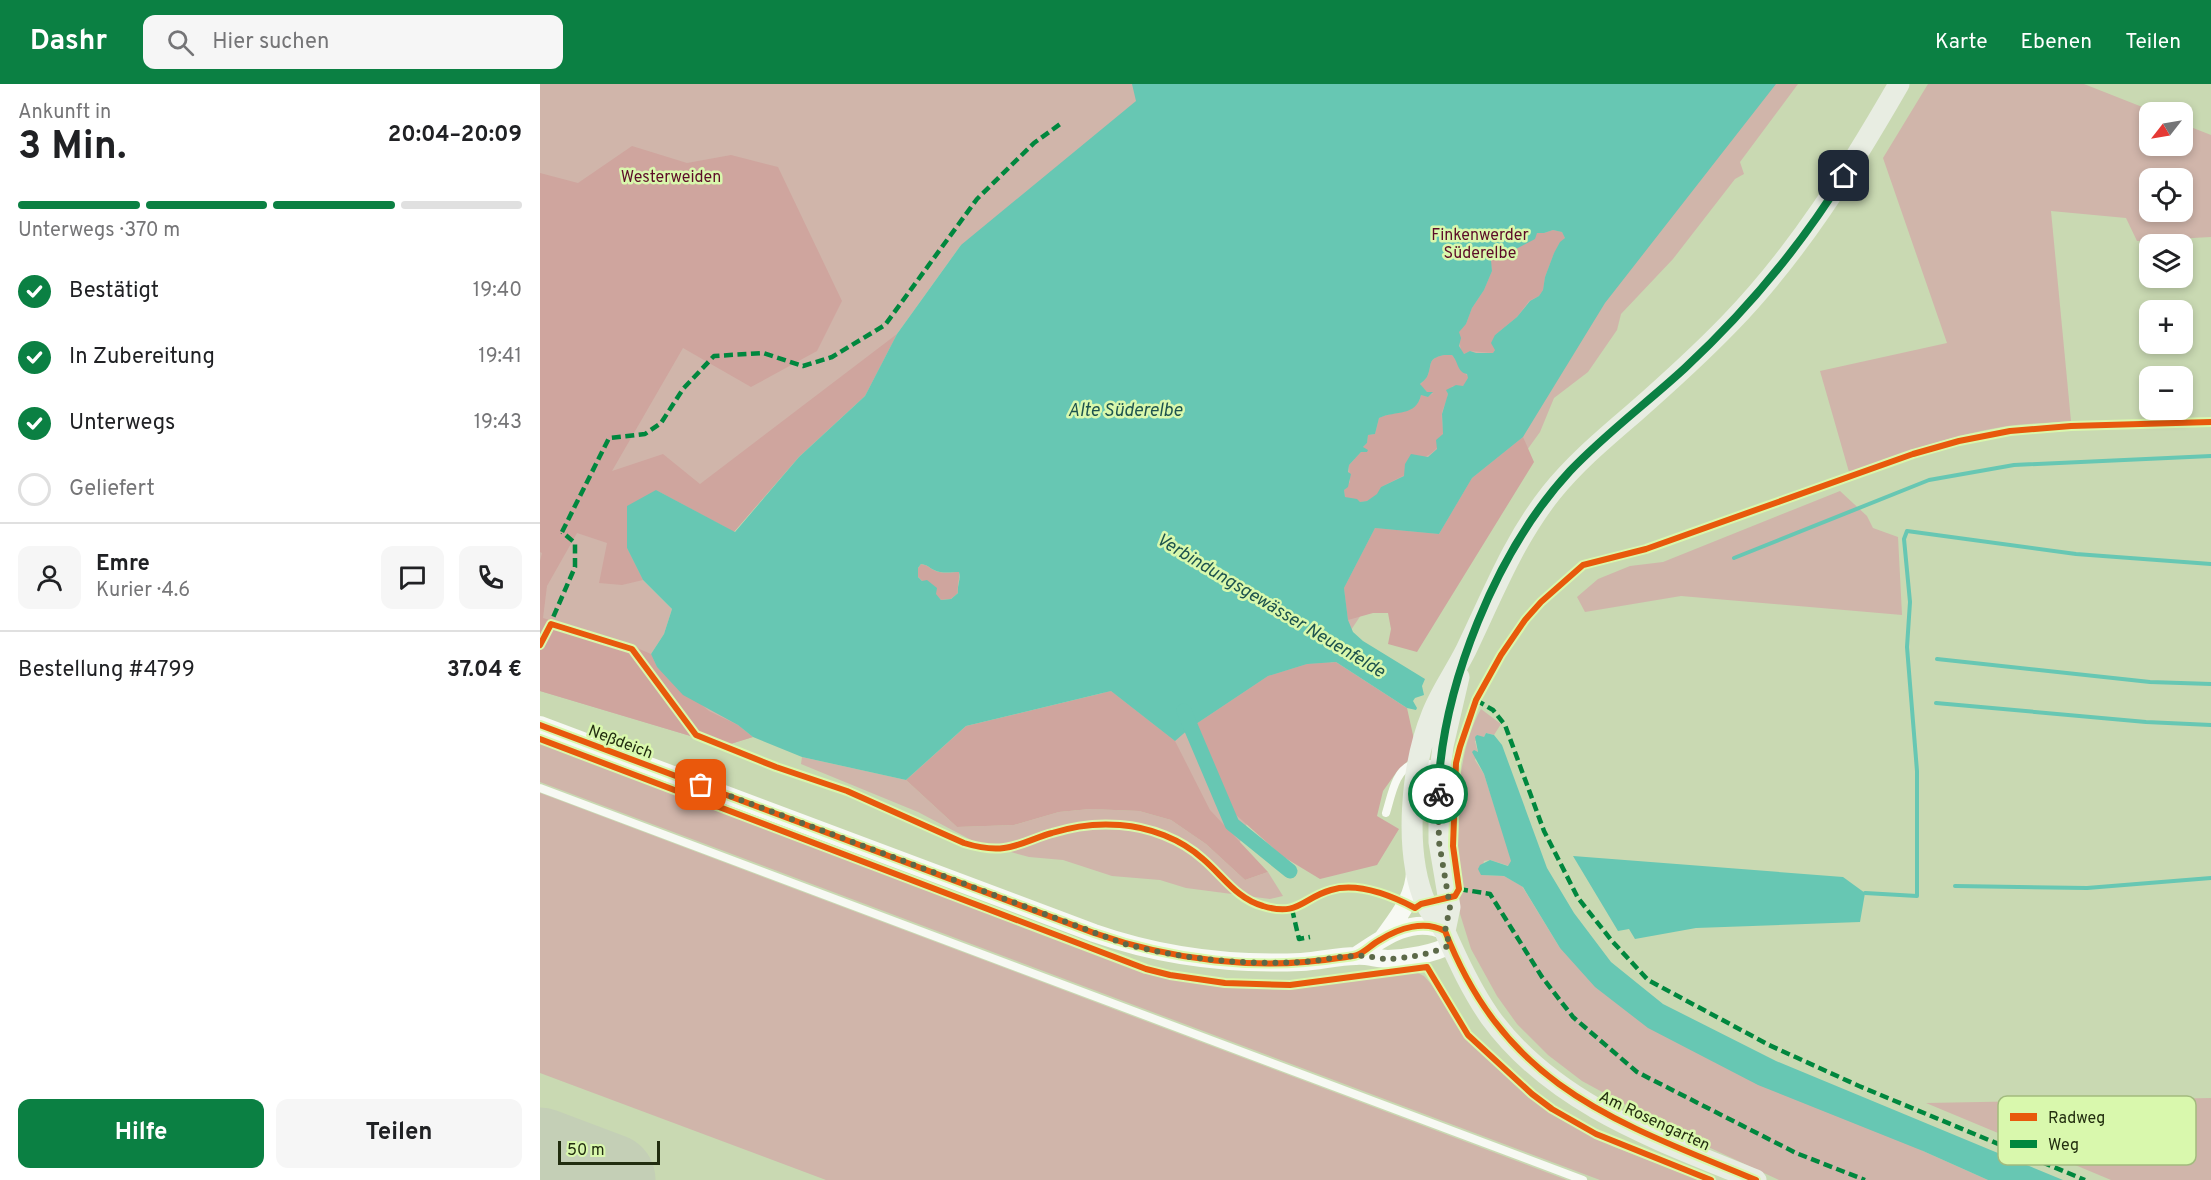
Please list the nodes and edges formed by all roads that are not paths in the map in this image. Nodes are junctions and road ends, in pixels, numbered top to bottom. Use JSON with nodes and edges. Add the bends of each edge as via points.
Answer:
{"nodes":[{"id":1,"x":1899,"y":84,"type":"edge"},
{"id":2,"x":1464,"y":654,"type":"junction"},
{"id":3,"x":540,"y":724,"type":"edge"},
{"id":4,"x":1419,"y":764,"type":"junction"},
{"id":5,"x":1441,"y":765,"type":"junction"},
{"id":6,"x":540,"y":788,"type":"edge"},
{"id":7,"x":1386,"y":813,"type":"dead end"},
{"id":8,"x":1414,"y":863,"type":"junction"},
{"id":9,"x":1383,"y":938,"type":"junction"},
{"id":10,"x":1448,"y":938,"type":"junction"},
{"id":11,"x":1356,"y":956,"type":"junction"},
{"id":12,"x":1583,"y":1180,"type":"edge"},
{"id":13,"x":1756,"y":1180,"type":"edge"}],
"edges":[{"from":1,"to":2,"type":"main road","via":[[1827,202],[1755,296],[1686,367],[1592,448],[1550,494],[1511,554]]},
{"from":2,"to":4,"type":"main road","name":"Am Rosengarten","via":[[1431,714]]},
{"from":2,"to":5,"type":"main road"},
{"from":3,"to":11,"type":"street","name":"Neßdeich","via":[[1125,944],[1244,962],[1302,962]]},
{"from":4,"to":5,"type":"lane"},
{"from":4,"to":7,"type":"lane","via":[[1409,766],[1399,776]]},
{"from":4,"to":8,"type":"main road","name":"Am Rosengarten","via":[[1413,809]]},
{"from":5,"to":10,"type":"main road","via":[[1439,842],[1450,907]]},
{"from":6,"to":12,"type":"lane"},
{"from":8,"to":9,"type":"street","via":[[1415,882],[1410,897]]},
{"from":8,"to":10,"type":"main road","name":"Am Rosengarten","via":[[1426,903]]},
{"from":9,"to":10,"type":"street","name":"Neßdeich","via":[[1418,925],[1432,926]]},
{"from":9,"to":11,"type":"street","name":"Neßdeich"},
{"from":10,"to":11,"type":"street","name":"Neßdeich","via":[[1437,950],[1388,959]]},
{"from":10,"to":13,"type":"main road","name":"Am Rosengarten","via":[[1491,1018],[1519,1051],[1553,1081],[1641,1133]]}]}
